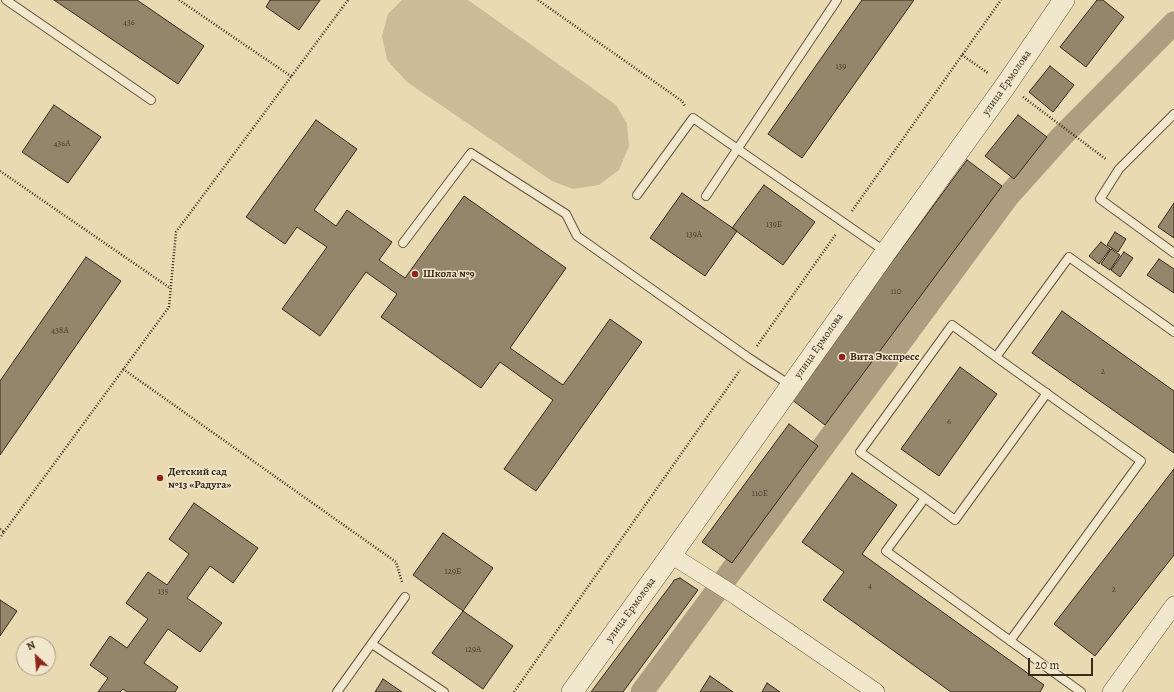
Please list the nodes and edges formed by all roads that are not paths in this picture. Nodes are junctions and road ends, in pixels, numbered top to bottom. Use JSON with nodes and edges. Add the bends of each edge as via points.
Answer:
{"nodes":[{"id":1,"x":6,"y":0,"type":"edge"},
{"id":2,"x":837,"y":0,"type":"edge"},
{"id":3,"x":1064,"y":0,"type":"edge"},
{"id":4,"x":151,"y":100,"type":"dead end"},
{"id":5,"x":1174,"y":114,"type":"edge"},
{"id":6,"x":737,"y":149,"type":"junction"},
{"id":7,"x":637,"y":195,"type":"dead end"},
{"id":8,"x":706,"y":196,"type":"dead end"},
{"id":9,"x":403,"y":243,"type":"dead end"},
{"id":10,"x":886,"y":252,"type":"junction"},
{"id":11,"x":1174,"y":253,"type":"edge"},
{"id":12,"x":1174,"y":332,"type":"edge"},
{"id":13,"x":996,"y":357,"type":"junction"},
{"id":14,"x":791,"y":386,"type":"junction"},
{"id":15,"x":1047,"y":393,"type":"junction"},
{"id":16,"x":925,"y":498,"type":"junction"},
{"id":17,"x":671,"y":555,"type":"junction"},
{"id":18,"x":405,"y":597,"type":"road end"},
{"id":19,"x":1174,"y":605,"type":"edge"},
{"id":20,"x":1010,"y":641,"type":"junction"},
{"id":21,"x":372,"y":644,"type":"junction"},
{"id":22,"x":337,"y":692,"type":"edge"},
{"id":23,"x":444,"y":692,"type":"edge"},
{"id":24,"x":572,"y":692,"type":"edge"},
{"id":25,"x":876,"y":692,"type":"edge"},
{"id":26,"x":1082,"y":692,"type":"edge"},
{"id":27,"x":1111,"y":692,"type":"edge"}],
"edges":[{"from":1,"to":4,"type":"lane"},
{"from":2,"to":6,"type":"lane"},
{"from":3,"to":10,"type":"street","name":"улица Ермолова"},
{"from":5,"to":11,"type":"lane","via":[[1119,169],[1100,199]]},
{"from":6,"to":7,"type":"lane","via":[[692,118]]},
{"from":6,"to":8,"type":"lane"},
{"from":6,"to":10,"type":"lane"},
{"from":9,"to":14,"type":"lane","via":[[471,153],[566,214],[577,236]]},
{"from":10,"to":14,"type":"street","name":"улица Ермолова"},
{"from":12,"to":13,"type":"lane","via":[[1069,257]]},
{"from":13,"to":15,"type":"lane"},
{"from":13,"to":16,"type":"lane","via":[[952,325],[860,452]]},
{"from":14,"to":17,"type":"street","name":"улица Ермолова"},
{"from":15,"to":16,"type":"lane","via":[[955,520]]},
{"from":15,"to":20,"type":"lane","via":[[1141,461]]},
{"from":16,"to":20,"type":"lane","via":[[886,551]]},
{"from":17,"to":24,"type":"street","name":"улица Ермолова"},
{"from":17,"to":25,"type":"street","via":[[736,596]]},
{"from":18,"to":21,"type":"lane"},
{"from":19,"to":27,"type":"street"},
{"from":20,"to":26,"type":"lane"},
{"from":21,"to":22,"type":"lane"},
{"from":21,"to":23,"type":"lane"}]}
